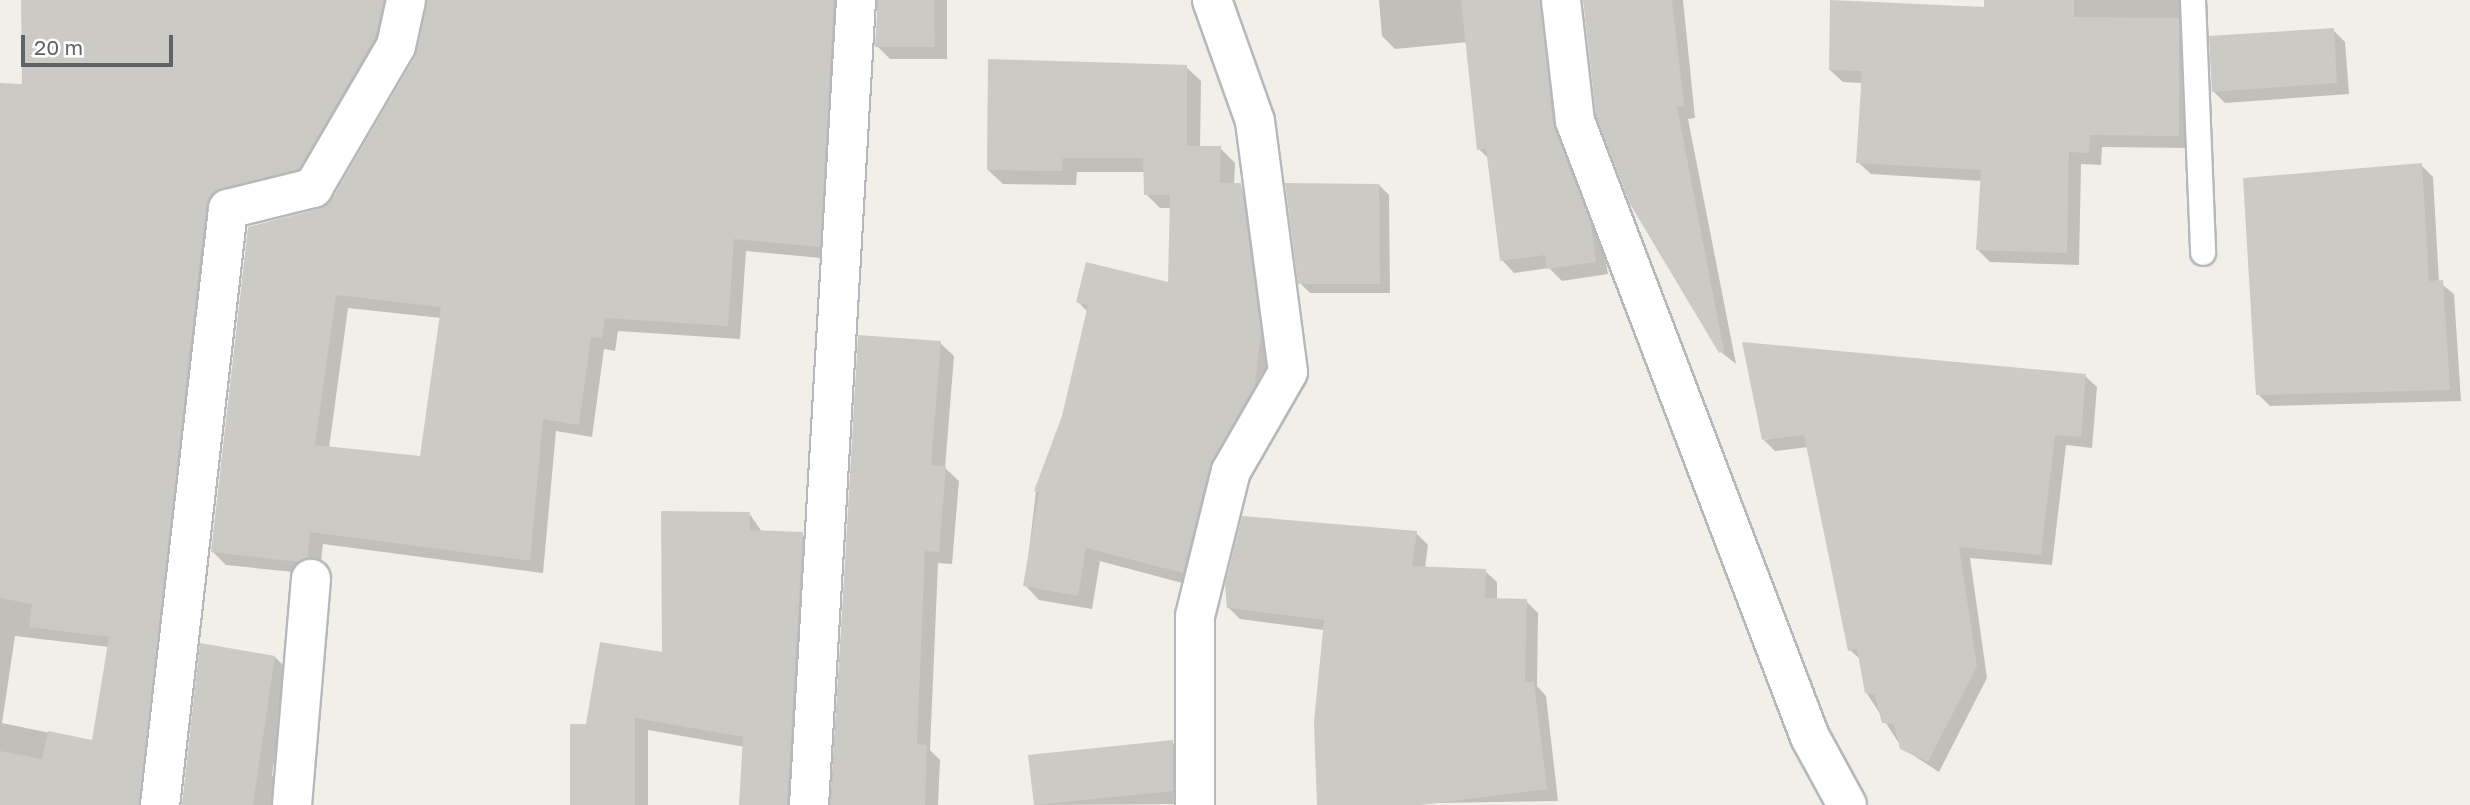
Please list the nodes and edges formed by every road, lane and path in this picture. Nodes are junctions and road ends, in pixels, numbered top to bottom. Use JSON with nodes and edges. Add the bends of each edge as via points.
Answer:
{"nodes":[{"id":1,"x":406,"y":0,"type":"edge"},
{"id":2,"x":856,"y":0,"type":"edge"},
{"id":3,"x":1212,"y":0,"type":"edge"},
{"id":4,"x":1561,"y":0,"type":"edge"},
{"id":5,"x":2193,"y":0,"type":"edge"},
{"id":6,"x":2203,"y":253,"type":"dead end"},
{"id":7,"x":311,"y":579,"type":"dead end"},
{"id":8,"x":160,"y":805,"type":"edge"},
{"id":9,"x":292,"y":805,"type":"edge"},
{"id":10,"x":809,"y":805,"type":"edge"},
{"id":11,"x":1195,"y":805,"type":"edge"},
{"id":12,"x":1847,"y":805,"type":"edge"}],
"edges":[{"from":1,"to":8,"type":"street","via":[[396,46],[313,188],[228,209]]},
{"from":2,"to":10,"type":"street"},
{"from":3,"to":11,"type":"street","via":[[1255,121],[1288,372],[1231,471],[1195,615]]},
{"from":4,"to":12,"type":"street","via":[[1575,121],[1810,737]]},
{"from":5,"to":6,"type":"lane"},
{"from":7,"to":9,"type":"street"}]}
